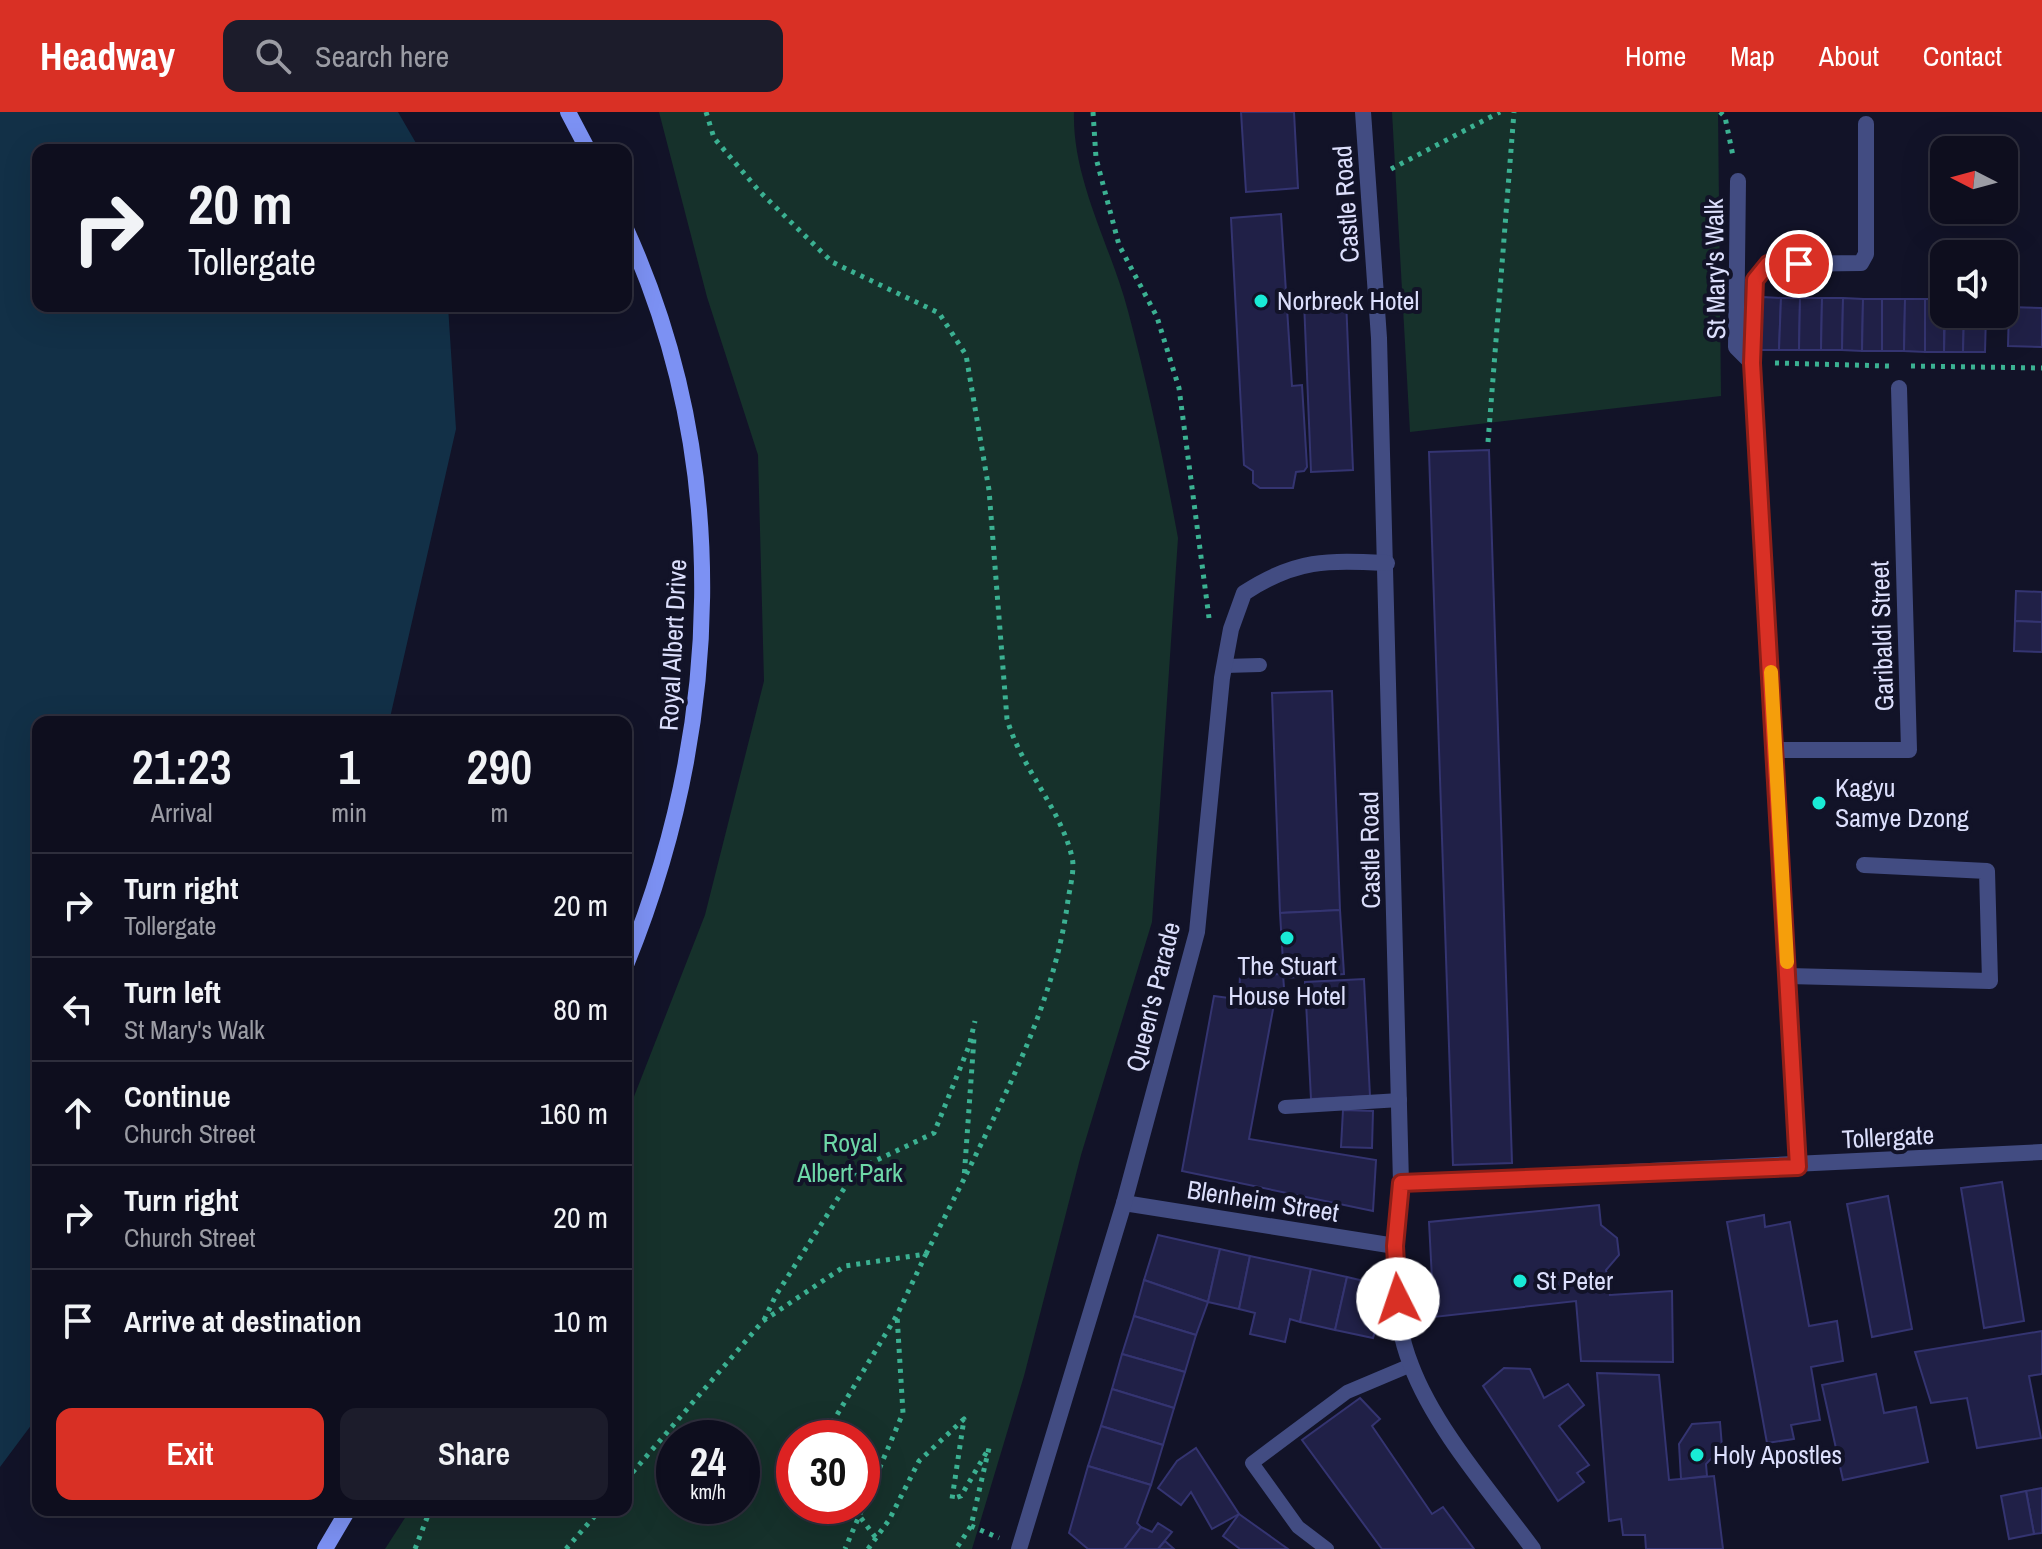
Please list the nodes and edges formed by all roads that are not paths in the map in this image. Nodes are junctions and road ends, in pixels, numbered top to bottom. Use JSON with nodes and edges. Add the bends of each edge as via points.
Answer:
{"nodes":[{"id":1,"x":568,"y":112,"type":"edge"},
{"id":2,"x":1363,"y":112,"type":"edge"},
{"id":3,"x":1866,"y":124,"type":"dead end"},
{"id":4,"x":585,"y":144,"type":"edge"},
{"id":5,"x":1738,"y":181,"type":"road end"},
{"id":6,"x":632,"y":244,"type":"edge"},
{"id":7,"x":1752,"y":363,"type":"junction"},
{"id":8,"x":1899,"y":388,"type":"dead end"},
{"id":9,"x":1387,"y":563,"type":"junction"},
{"id":10,"x":1260,"y":665,"type":"dead end"},
{"id":11,"x":1225,"y":666,"type":"junction"},
{"id":12,"x":1776,"y":750,"type":"junction"},
{"id":13,"x":1864,"y":865,"type":"dead end"},
{"id":14,"x":632,"y":948,"type":"edge"},
{"id":15,"x":1788,"y":976,"type":"junction"},
{"id":16,"x":1400,"y":1100,"type":"junction"},
{"id":17,"x":1285,"y":1107,"type":"dead end"},
{"id":18,"x":2042,"y":1152,"type":"edge"},
{"id":19,"x":1798,"y":1167,"type":"junction"},
{"id":20,"x":1401,"y":1183,"type":"junction"},
{"id":21,"x":1124,"y":1203,"type":"junction"},
{"id":22,"x":1395,"y":1246,"type":"junction"},
{"id":23,"x":1411,"y":1365,"type":"junction"},
{"id":24,"x":344,"y":1516,"type":"edge"},
{"id":25,"x":1021,"y":1548,"type":"edge"},
{"id":26,"x":325,"y":1549,"type":"edge"},
{"id":27,"x":1327,"y":1549,"type":"edge"},
{"id":28,"x":1533,"y":1549,"type":"edge"}],
"edges":[{"from":1,"to":4,"type":"street"},
{"from":2,"to":9,"type":"street","name":"Castle Road"},
{"from":3,"to":7,"type":"street","via":[[1866,254],[1861,263],[1768,264],[1755,280]]},
{"from":5,"to":7,"type":"street","name":"St Mary's Walk","via":[[1736,347]]},
{"from":6,"to":14,"type":"street","name":"Royal Albert Drive","via":[[664,322],[698,478],[704,584],[691,745],[671,839]]},
{"from":7,"to":12,"type":"street","name":"St Mary's Walk"},
{"from":8,"to":12,"type":"street","name":"Garibaldi Street","via":[[1909,750]]},
{"from":9,"to":11,"type":"street","name":"Queen's Parade","via":[[1325,560],[1271,575],[1244,593]]},
{"from":9,"to":16,"type":"street","name":"Castle Road"},
{"from":10,"to":11,"type":"lane"},
{"from":11,"to":21,"type":"street","name":"Queen's Parade","via":[[1197,932]]},
{"from":12,"to":15,"type":"street","name":"St Mary's Walk"},
{"from":13,"to":15,"type":"street","via":[[1987,871],[1990,981]]},
{"from":15,"to":19,"type":"street","name":"St Mary's Walk"},
{"from":16,"to":17,"type":"lane"},
{"from":16,"to":20,"type":"street","name":"Castle Road"},
{"from":18,"to":19,"type":"street","name":"Tollergate"},
{"from":19,"to":20,"type":"street","name":"Tollergate"},
{"from":20,"to":22,"type":"street","name":"Castle Road"},
{"from":21,"to":22,"type":"street","name":"Blenheim Street"},
{"from":21,"to":25,"type":"street","name":"Queen's Parade"},
{"from":22,"to":23,"type":"street","name":"Castle Road","via":[[1400,1325]]},
{"from":23,"to":27,"type":"lane","via":[[1347,1392],[1252,1463],[1298,1527]]},
{"from":23,"to":28,"type":"street","name":"Castle Road","via":[[1433,1409]]},
{"from":24,"to":26,"type":"street"}]}
